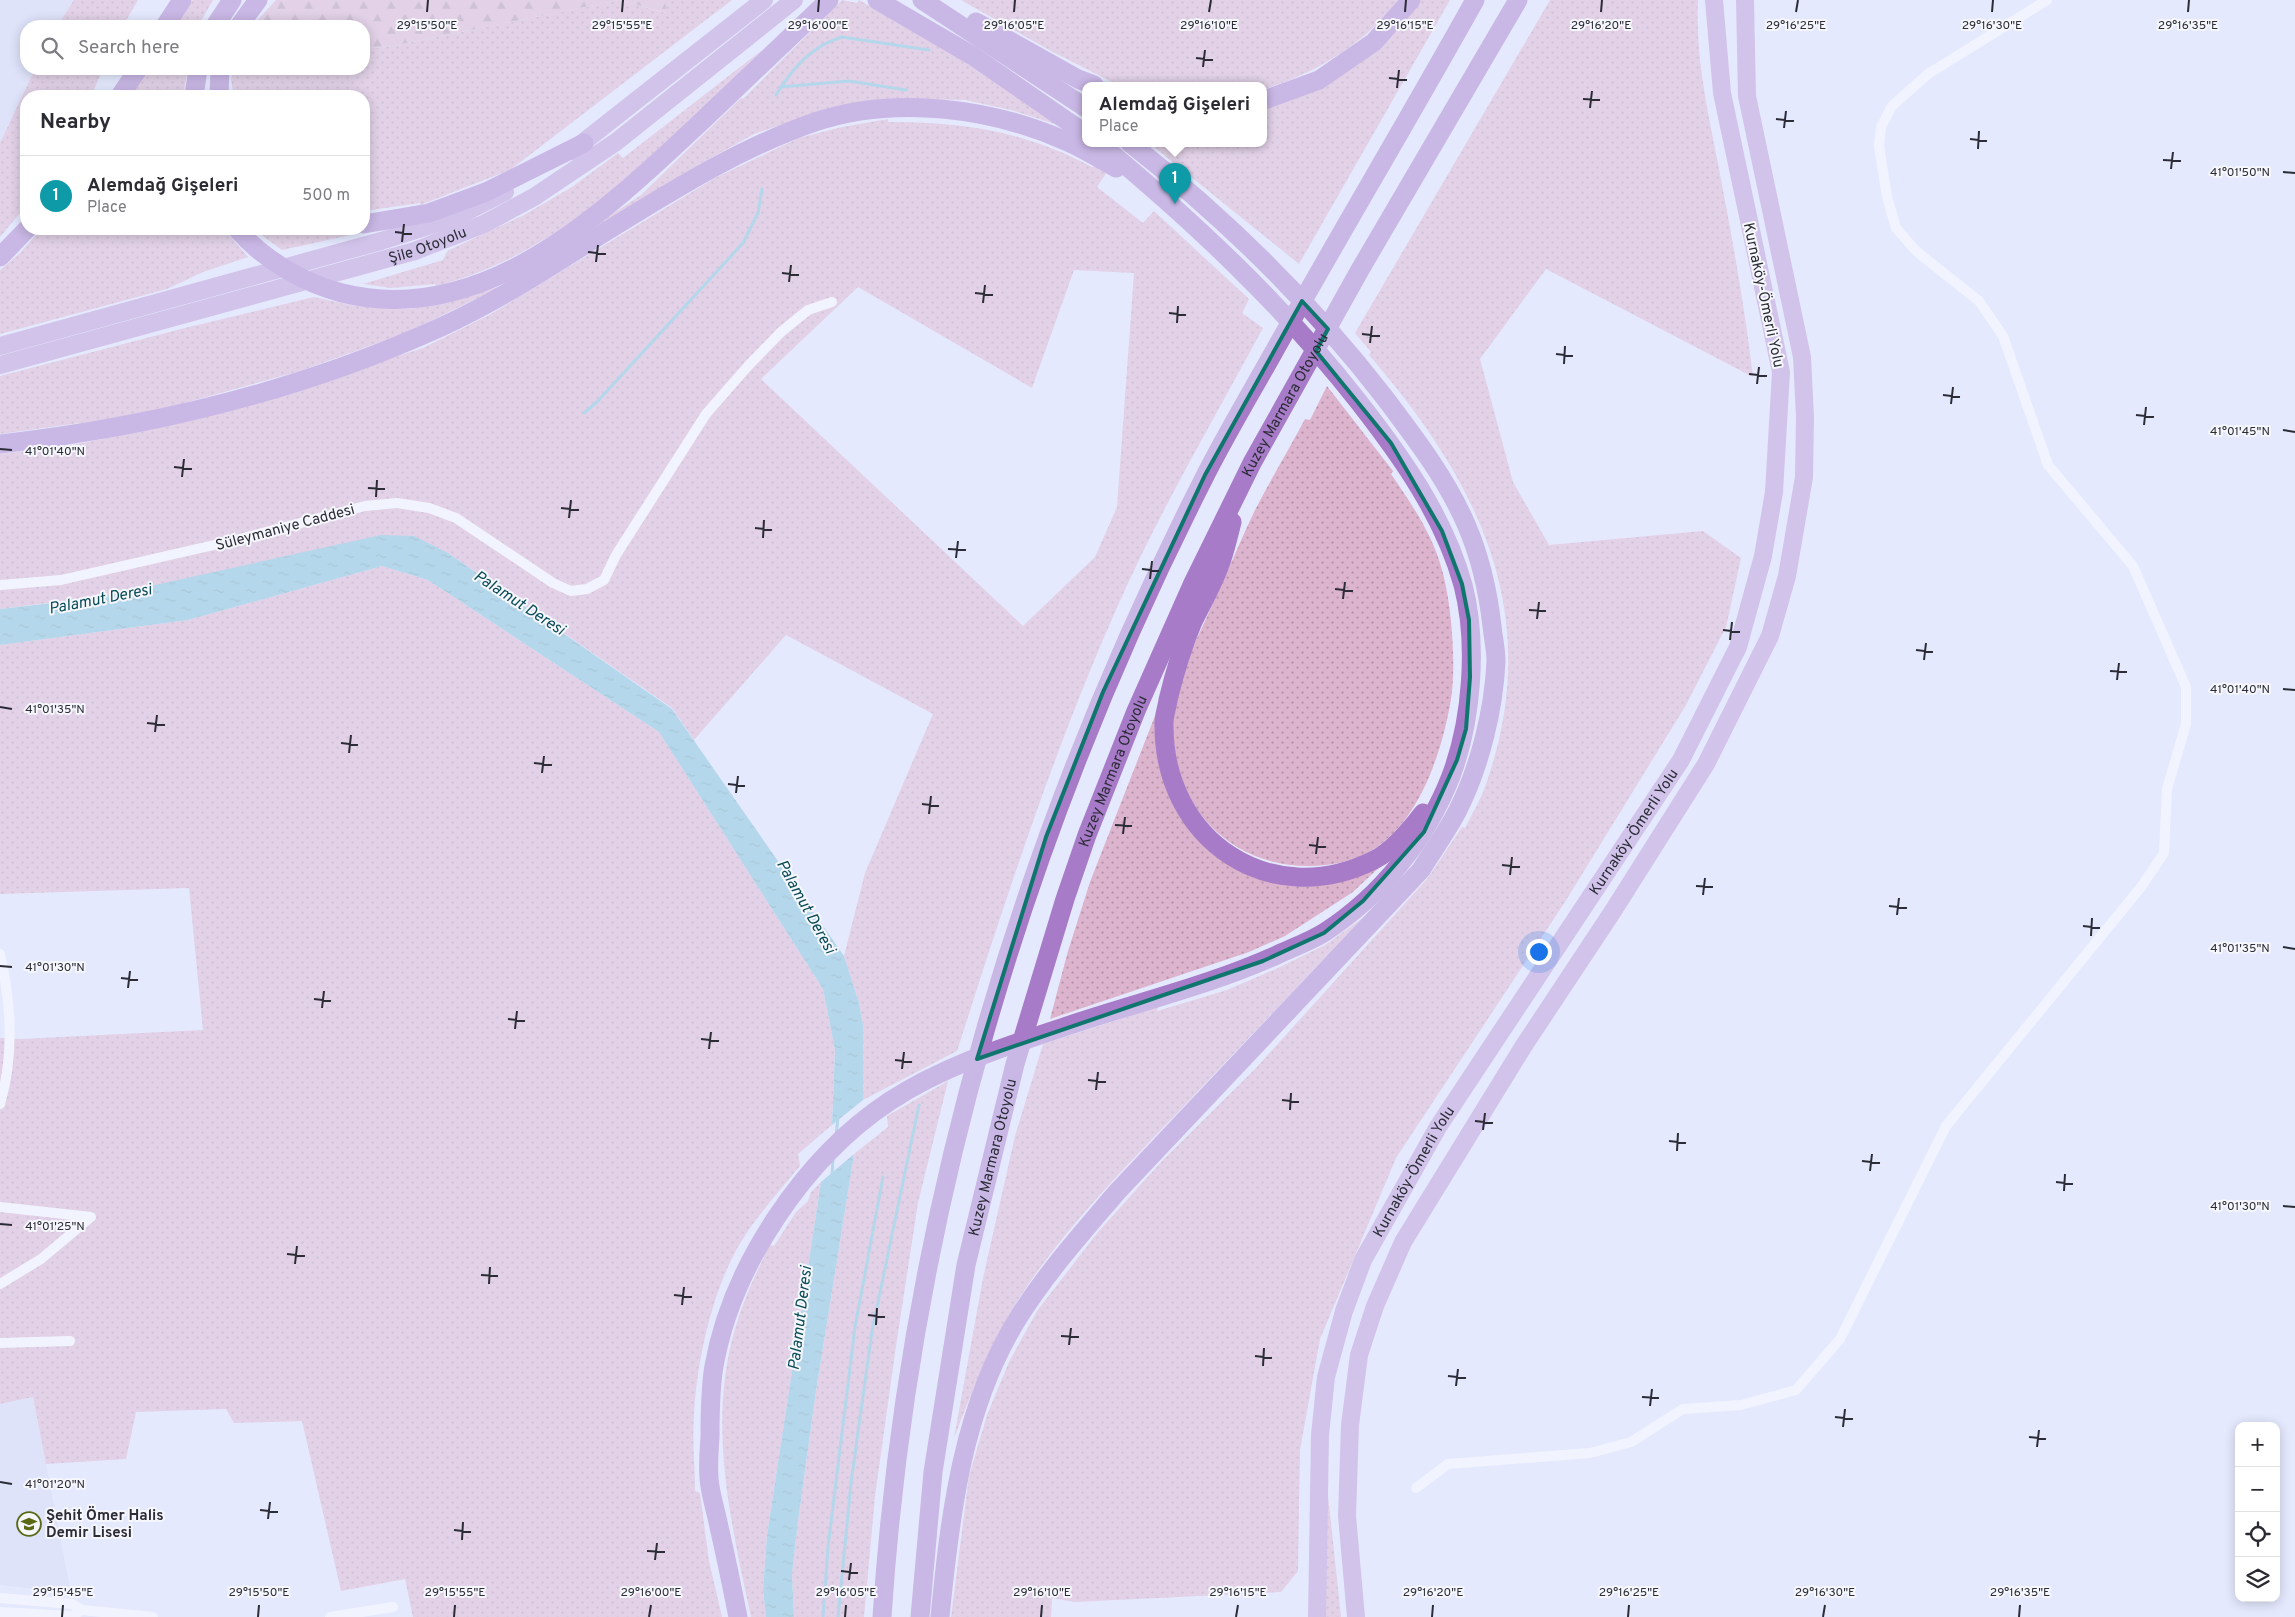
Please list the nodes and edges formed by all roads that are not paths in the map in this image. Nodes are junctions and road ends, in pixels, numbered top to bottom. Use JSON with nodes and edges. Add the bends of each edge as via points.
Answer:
{"nodes":[{"id":1,"x":182,"y":0,"type":"edge"},
{"id":2,"x":232,"y":0,"type":"edge"},
{"id":3,"x":258,"y":0,"type":"edge"},
{"id":4,"x":764,"y":0,"type":"edge"},
{"id":5,"x":794,"y":0,"type":"edge"},
{"id":6,"x":829,"y":0,"type":"edge"},
{"id":7,"x":877,"y":0,"type":"edge"},
{"id":8,"x":922,"y":0,"type":"edge"},
{"id":9,"x":931,"y":0,"type":"edge"},
{"id":10,"x":1411,"y":0,"type":"edge"},
{"id":11,"x":1475,"y":0,"type":"edge"},
{"id":12,"x":1518,"y":0,"type":"edge"},
{"id":13,"x":1714,"y":0,"type":"edge"},
{"id":14,"x":1745,"y":0,"type":"edge"},
{"id":15,"x":2047,"y":0,"type":"edge"},
{"id":16,"x":169,"y":20,"type":"edge"},
{"id":17,"x":219,"y":20,"type":"edge"},
{"id":18,"x":243,"y":20,"type":"edge"},
{"id":19,"x":134,"y":75,"type":"edge"},
{"id":20,"x":197,"y":75,"type":"edge"},
{"id":21,"x":220,"y":75,"type":"edge"},
{"id":22,"x":1086,"y":82,"type":"edge"},
{"id":23,"x":124,"y":90,"type":"edge"},
{"id":24,"x":195,"y":90,"type":"edge"},
{"id":25,"x":219,"y":90,"type":"edge"},
{"id":26,"x":1267,"y":99,"type":"edge"},
{"id":27,"x":1082,"y":105,"type":"edge"},
{"id":28,"x":1082,"y":131,"type":"edge"},
{"id":29,"x":584,"y":143,"type":"junction"},
{"id":30,"x":1103,"y":147,"type":"edge"},
{"id":31,"x":1135,"y":147,"type":"edge"},
{"id":32,"x":1154,"y":189,"type":"junction"},
{"id":33,"x":370,"y":223,"type":"edge"},
{"id":34,"x":21,"y":235,"type":"edge"},
{"id":35,"x":244,"y":235,"type":"edge"},
{"id":36,"x":0,"y":257,"type":"edge"},
{"id":37,"x":832,"y":302,"type":"dead end"},
{"id":38,"x":0,"y":346,"type":"edge"},
{"id":39,"x":0,"y":365,"type":"edge"},
{"id":40,"x":0,"y":444,"type":"edge"},
{"id":41,"x":1252,"y":463,"type":"junction"},
{"id":42,"x":0,"y":585,"type":"edge"},
{"id":43,"x":1457,"y":760,"type":"junction"},
{"id":44,"x":0,"y":954,"type":"edge"},
{"id":45,"x":0,"y":996,"type":"edge"},
{"id":46,"x":9,"y":1008,"type":"junction"},
{"id":47,"x":0,"y":1104,"type":"edge"},
{"id":48,"x":0,"y":1207,"type":"edge"},
{"id":49,"x":0,"y":1284,"type":"edge"},
{"id":50,"x":70,"y":1341,"type":"dead end"},
{"id":51,"x":0,"y":1343,"type":"edge"},
{"id":52,"x":1416,"y":1488,"type":"dead end"},
{"id":53,"x":0,"y":1598,"type":"edge"},
{"id":54,"x":393,"y":1607,"type":"dead end"},
{"id":55,"x":82,"y":1610,"type":"junction"},
{"id":56,"x":0,"y":1612,"type":"edge"},
{"id":57,"x":153,"y":1617,"type":"edge"},
{"id":58,"x":330,"y":1617,"type":"edge"},
{"id":59,"x":738,"y":1617,"type":"edge"},
{"id":60,"x":882,"y":1617,"type":"edge"},
{"id":61,"x":920,"y":1617,"type":"edge"},
{"id":62,"x":940,"y":1617,"type":"edge"},
{"id":63,"x":1317,"y":1617,"type":"edge"},
{"id":64,"x":1356,"y":1617,"type":"edge"}],
"edges":[{"from":1,"to":16,"type":"highway"},
{"from":2,"to":17,"type":"highway"},
{"from":3,"to":18,"type":"highway"},
{"from":4,"to":29,"type":"highway","name":"Şile Otoyolu"},
{"from":5,"to":39,"type":"highway","name":"Şile Otoyolu","via":[[616,142],[534,197],[484,224],[415,252]]},
{"from":6,"to":35,"type":"highway","via":[[637,182],[570,236],[504,272],[436,296],[400,299],[360,297],[322,287],[298,276],[263,253]]},
{"from":7,"to":28,"type":"highway","via":[[973,56]]},
{"from":8,"to":27,"type":"highway"},
{"from":9,"to":22,"type":"highway","via":[[984,25]]},
{"from":10,"to":26,"type":"highway","via":[[1374,42],[1320,80]]},
{"from":11,"to":60,"type":"highway","via":[[1210,467],[1103,692],[1046,837],[968,1087],[934,1234],[906,1399]]},
{"from":12,"to":41,"type":"highway","name":"Kuzey Marmara Otoyolu","via":[[1361,268]]},
{"from":13,"to":63,"type":"highway","name":"Kurnaköy-Ömerli Yolu","via":[[1722,93],[1780,372],[1774,492],[1763,556],[1738,647],[1681,760],[1438,1128],[1363,1260],[1344,1311],[1326,1377],[1320,1435]]},
{"from":14,"to":64,"type":"highway","name":"Kurnaköy-Ömerli Yolu","via":[[1747,96],[1802,357],[1804,477],[1787,576],[1770,636],[1706,764],[1523,1047],[1403,1242],[1375,1306],[1359,1355],[1350,1425],[1347,1516]]},
{"from":15,"to":52,"type":"street","via":[[1928,74],[1892,106],[1881,127],[1879,146],[1887,197],[1896,228],[1916,251],[1978,301],[2003,336],[2048,465],[2133,566],[2186,687],[2186,724],[2167,789],[2164,853],[2141,887],[1946,1126],[1840,1339],[1796,1390],[1741,1405],[1683,1409],[1631,1442],[1590,1453],[1448,1464]]},
{"from":19,"to":23,"type":"highway"},
{"from":20,"to":24,"type":"highway"},
{"from":21,"to":25,"type":"highway"},
{"from":29,"to":33,"type":"highway","via":[[486,192],[404,219]]},
{"from":29,"to":38,"type":"highway","name":"Şile Otoyolu","via":[[522,184],[454,218],[381,242]]},
{"from":30,"to":32,"type":"highway"},
{"from":31,"to":62,"type":"highway","via":[[1224,221],[1280,276],[1355,359],[1414,436],[1441,476],[1466,525],[1489,594],[1496,660],[1486,730],[1476,769],[1458,810],[1421,870],[1116,1192],[1069,1248],[1020,1316],[990,1373],[964,1452],[948,1535]]},
{"from":32,"to":40,"type":"highway","via":[[1069,142],[1009,121],[951,110],[901,108],[818,121],[748,149],[662,197],[513,289],[391,348],[233,401],[126,425]]},
{"from":32,"to":43,"type":"highway","via":[[1266,294],[1391,443],[1421,490],[1442,531],[1462,584],[1469,620],[1470,677],[1466,728]]},
{"from":34,"to":36,"type":"highway"},
{"from":37,"to":42,"type":"street","name":"Süleymaniye Caddesi","via":[[808,310],[748,366],[696,428],[616,555],[604,580],[587,590],[571,591],[553,583],[456,518],[429,508],[397,503],[365,506],[236,540],[61,580]]},
{"from":41,"to":43,"type":"highway","via":[[1222,560],[1191,626],[1172,681],[1163,724],[1164,748],[1171,778],[1185,811],[1200,831],[1233,858],[1252,868],[1295,877],[1339,874],[1375,860],[1412,828]]},
{"from":41,"to":61,"type":"highway","name":"Kuzey Marmara Otoyolu","via":[[1192,585],[1136,711],[1087,835],[1038,984],[966,1265],[933,1472]]},
{"from":43,"to":59,"type":"highway","via":[[1424,832],[1392,872],[1324,933],[1263,961],[1188,989],[1063,1027],[948,1069],[886,1103],[846,1135],[800,1182],[748,1266],[726,1321],[714,1366],[709,1478]]},
{"from":44,"to":46,"type":"street"},
{"from":45,"to":46,"type":"street"},
{"from":46,"to":47,"type":"street"},
{"from":48,"to":49,"type":"street","via":[[91,1218],[41,1259]]},
{"from":50,"to":51,"type":"street"},
{"from":53,"to":55,"type":"street","via":[[72,1604]]},
{"from":54,"to":58,"type":"street"},
{"from":55,"to":56,"type":"street","via":[[72,1616]]},
{"from":55,"to":57,"type":"street"}]}
